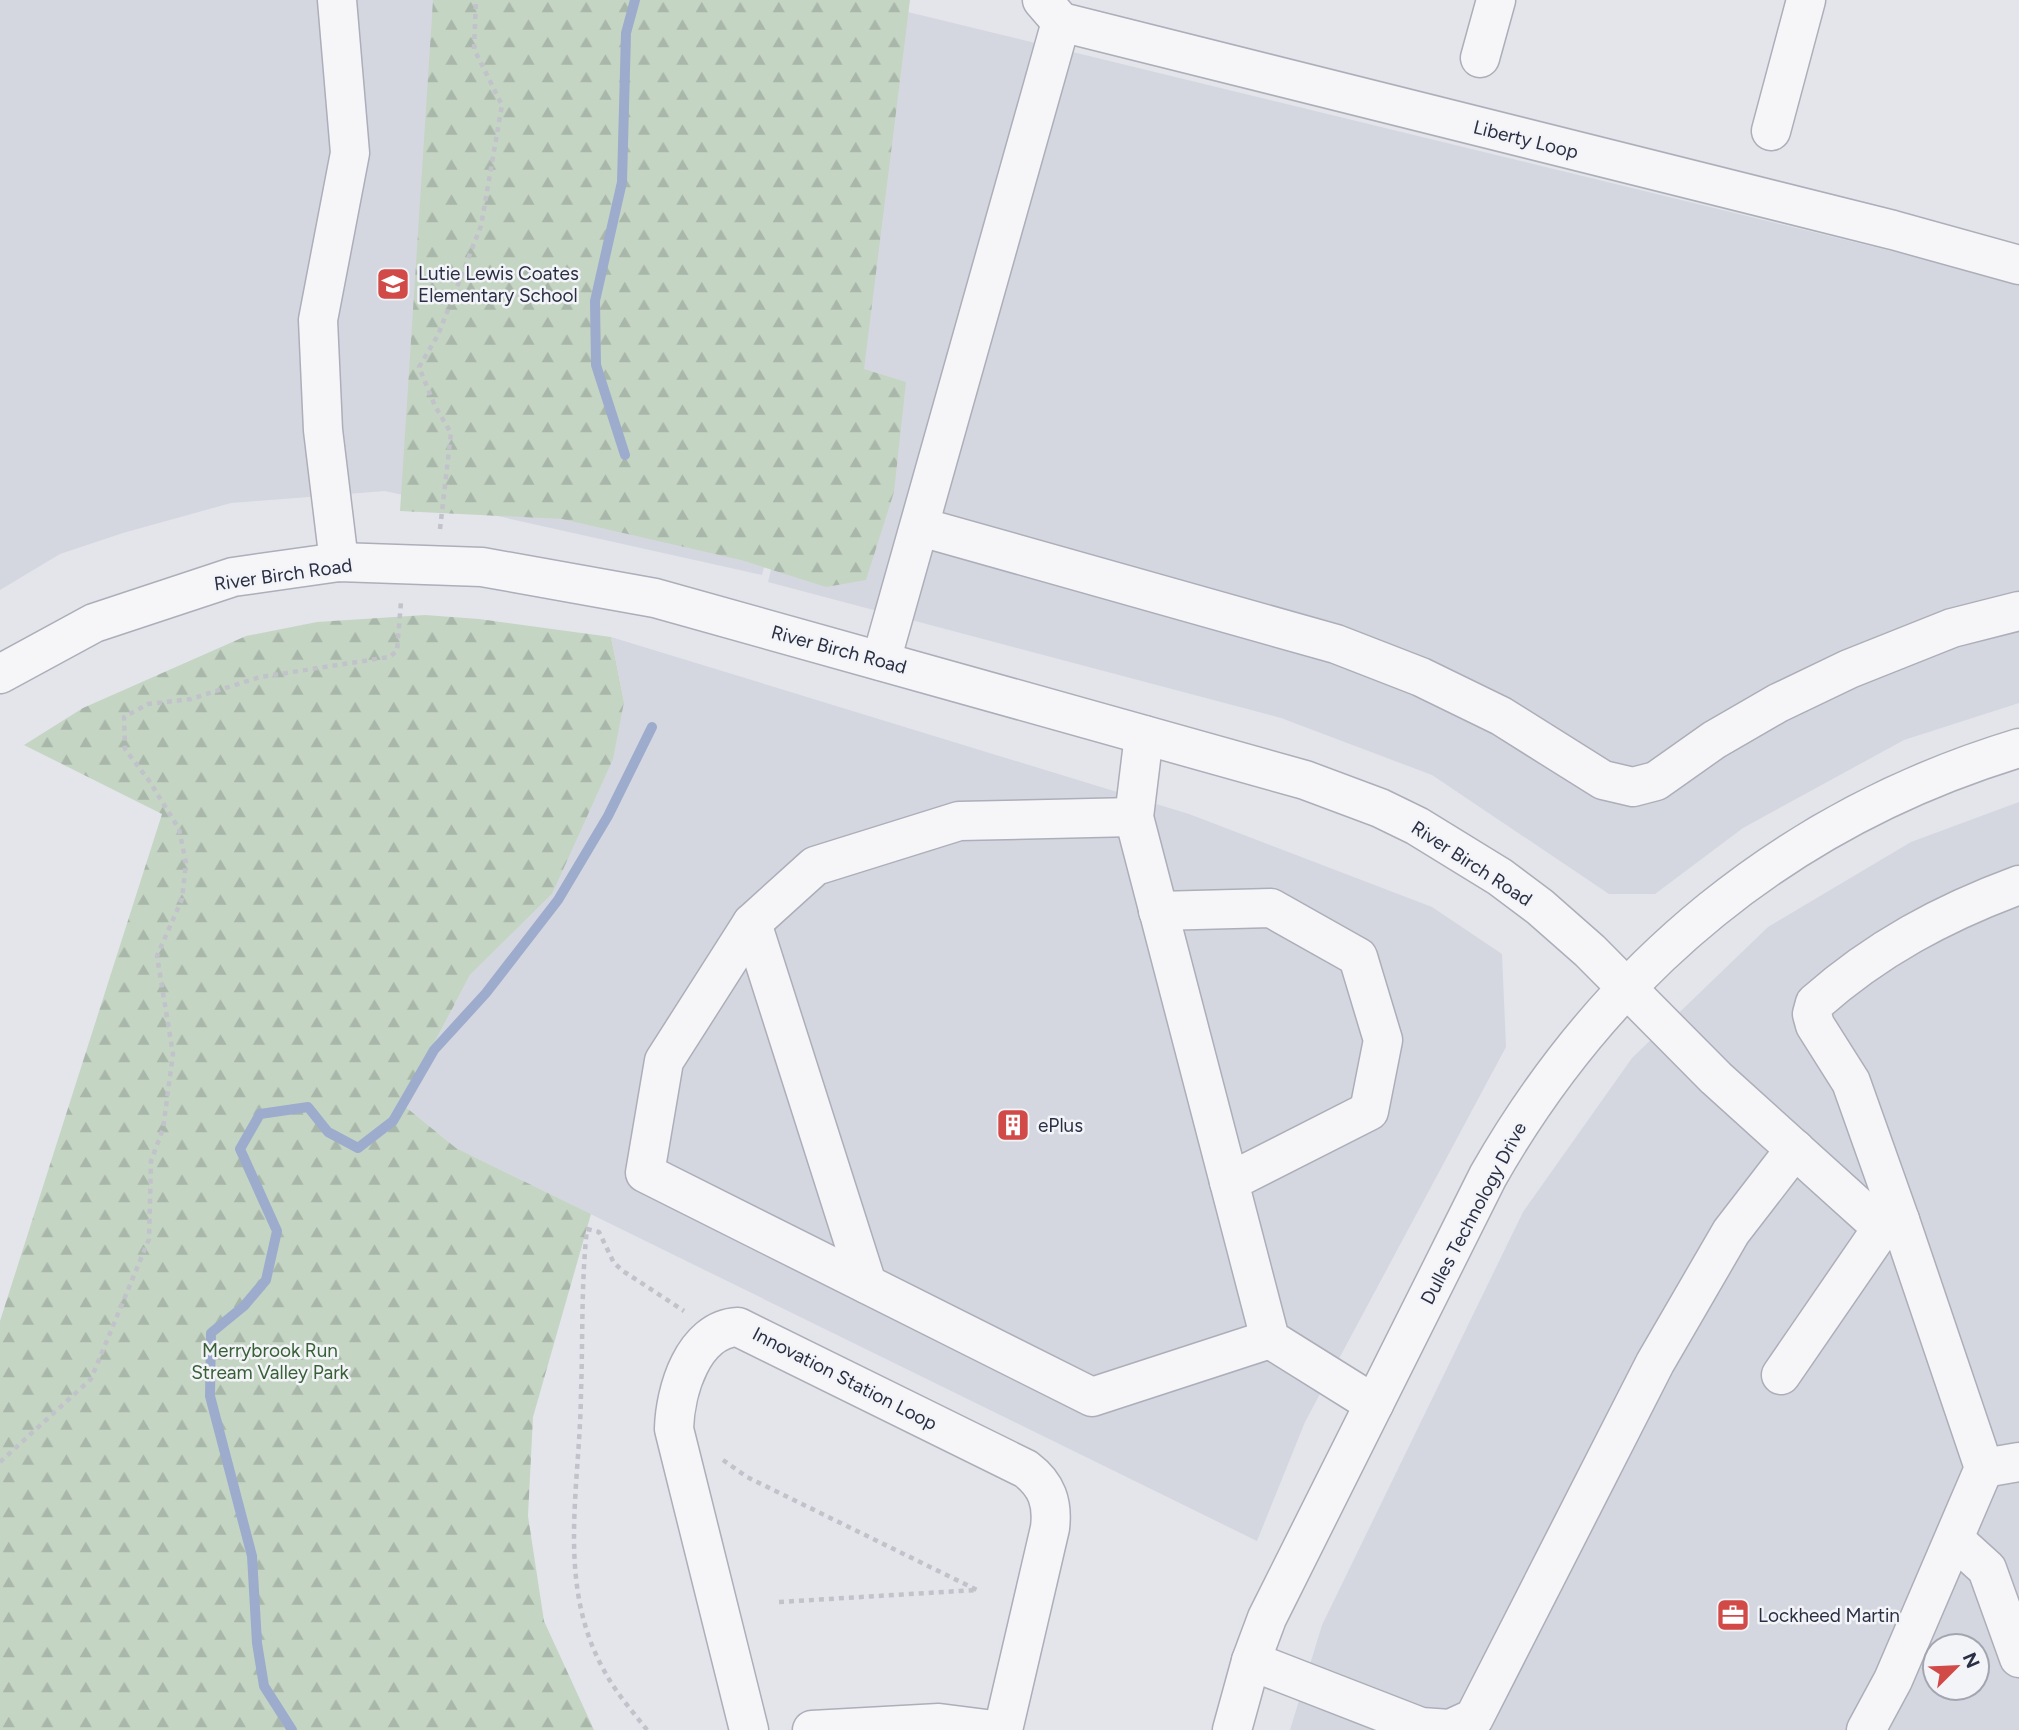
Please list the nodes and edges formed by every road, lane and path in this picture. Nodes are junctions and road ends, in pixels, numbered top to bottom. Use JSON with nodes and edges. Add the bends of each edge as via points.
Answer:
{"nodes":[{"id":1,"x":337,"y":0,"type":"edge"},
{"id":2,"x":476,"y":0,"type":"edge"},
{"id":3,"x":1496,"y":0,"type":"edge"},
{"id":4,"x":1806,"y":0,"type":"edge"},
{"id":5,"x":1052,"y":11,"type":"edge"},
{"id":6,"x":1480,"y":58,"type":"dead end"},
{"id":7,"x":1770,"y":131,"type":"dead end"},
{"id":8,"x":2019,"y":265,"type":"edge"},
{"id":9,"x":921,"y":527,"type":"junction"},
{"id":10,"x":339,"y":562,"type":"junction"},
{"id":11,"x":422,"y":564,"type":"junction"},
{"id":12,"x":2019,"y":611,"type":"edge"},
{"id":13,"x":881,"y":661,"type":"junction"},
{"id":14,"x":0,"y":674,"type":"edge"},
{"id":15,"x":1144,"y":735,"type":"junction"},
{"id":16,"x":2019,"y":748,"type":"edge"},
{"id":17,"x":1134,"y":817,"type":"junction"},
{"id":18,"x":2019,"y":885,"type":"edge"},
{"id":19,"x":1158,"y":911,"type":"junction"},
{"id":20,"x":752,"y":923,"type":"junction"},
{"id":21,"x":1626,"y":987,"type":"junction"},
{"id":22,"x":1795,"y":1149,"type":"junction"},
{"id":23,"x":1229,"y":1182,"type":"junction"},
{"id":24,"x":1891,"y":1224,"type":"junction"},
{"id":25,"x":867,"y":1284,"type":"junction"},
{"id":26,"x":687,"y":1318,"type":"dead end"},
{"id":27,"x":1270,"y":1339,"type":"junction"},
{"id":28,"x":1781,"y":1375,"type":"dead end"},
{"id":29,"x":1374,"y":1404,"type":"junction"},
{"id":30,"x":713,"y":1454,"type":"dead end"},
{"id":31,"x":0,"y":1462,"type":"edge"},
{"id":32,"x":2002,"y":1465,"type":"edge"},
{"id":33,"x":1955,"y":1540,"type":"junction"},
{"id":34,"x":779,"y":1602,"type":"dead end"},
{"id":35,"x":2019,"y":1658,"type":"edge"},
{"id":36,"x":1251,"y":1661,"type":"junction"},
{"id":37,"x":647,"y":1730,"type":"edge"},
{"id":38,"x":749,"y":1730,"type":"edge"},
{"id":39,"x":812,"y":1730,"type":"edge"},
{"id":40,"x":994,"y":1730,"type":"edge"},
{"id":41,"x":1003,"y":1730,"type":"edge"},
{"id":42,"x":1232,"y":1730,"type":"edge"},
{"id":43,"x":1866,"y":1730,"type":"edge"}],
"edges":[{"from":1,"to":10,"type":"street","via":[[350,153],[318,320],[323,430]]},
{"from":2,"to":11,"type":"path","via":[[474,49],[502,105],[481,226],[438,335],[419,367],[451,433],[442,499]]},
{"from":3,"to":6,"type":"street"},
{"from":4,"to":7,"type":"street"},
{"from":5,"to":8,"type":"street","name":"Liberty Loop"},
{"from":5,"to":9,"type":"street"},
{"from":9,"to":12,"type":"street","via":[[1336,644],[1421,677],[1501,716],[1603,779],[1633,787],[1656,781],[1746,721],[1849,669],[1952,628]]},
{"from":9,"to":13,"type":"street"},
{"from":10,"to":11,"type":"street","name":"River Birch Road"},
{"from":10,"to":14,"type":"street","name":"River Birch Road","via":[[233,577],[186,590],[94,623]]},
{"from":11,"to":13,"type":"street","name":"River Birch Road","via":[[495,569],[655,598]]},
{"from":11,"to":31,"type":"path","via":[[397,651],[389,657],[260,677],[191,699],[148,704],[124,717],[125,748],[179,829],[186,863],[182,899],[157,956],[173,1054],[163,1129],[150,1161],[149,1239],[91,1378]]},
{"from":13,"to":15,"type":"street","name":"River Birch Road"},
{"from":15,"to":17,"type":"street"},
{"from":15,"to":21,"type":"street","name":"River Birch Road","via":[[1315,783],[1417,826],[1540,907]]},
{"from":16,"to":21,"type":"street","name":"Dulles Technology Drive","via":[[1930,779],[1801,844],[1705,915]]},
{"from":17,"to":19,"type":"street"},
{"from":17,"to":20,"type":"street","via":[[959,821],[815,866]]},
{"from":18,"to":24,"type":"street","via":[[1923,926],[1871,958],[1815,1003],[1815,1025],[1851,1082]]},
{"from":19,"to":23,"type":"street"},
{"from":19,"to":23,"type":"street","via":[[1271,908],[1358,957],[1383,1040],[1369,1111]]},
{"from":20,"to":25,"type":"street"},
{"from":20,"to":25,"type":"street","via":[[664,1062],[645,1173]]},
{"from":21,"to":22,"type":"street","name":"River Birch Road"},
{"from":21,"to":29,"type":"street","name":"Dulles Technology Drive","via":[[1569,1052],[1510,1138]]},
{"from":22,"to":24,"type":"street","name":"River Birch Road"},
{"from":22,"to":36,"type":"street","via":[[1731,1232],[1655,1363],[1474,1718],[1450,1729],[1421,1727]]},
{"from":23,"to":27,"type":"street"},
{"from":24,"to":28,"type":"street"},
{"from":24,"to":32,"type":"street"},
{"from":25,"to":27,"type":"street","via":[[1092,1397]]},
{"from":26,"to":37,"type":"path","via":[[683,1308],[614,1263],[605,1240],[587,1229],[581,1279],[582,1395],[572,1554],[576,1591],[607,1675]]},
{"from":27,"to":29,"type":"street"},
{"from":29,"to":36,"type":"street","name":"Dulles Technology Drive","via":[[1290,1570]]},
{"from":30,"to":34,"type":"path","via":[[747,1477],[977,1590]]},
{"from":32,"to":33,"type":"street"},
{"from":33,"to":35,"type":"street","via":[[1987,1569]]},
{"from":33,"to":43,"type":"street"},
{"from":36,"to":42,"type":"street","name":"Dulles Technology Drive"},
{"from":38,"to":41,"type":"street","name":"Innovation Station Loop","via":[[674,1429],[685,1377],[709,1336],[729,1327],[748,1329],[1027,1469],[1044,1486],[1050,1499],[1050,1528]]},
{"from":39,"to":40,"type":"street","via":[[939,1723]]}]}
